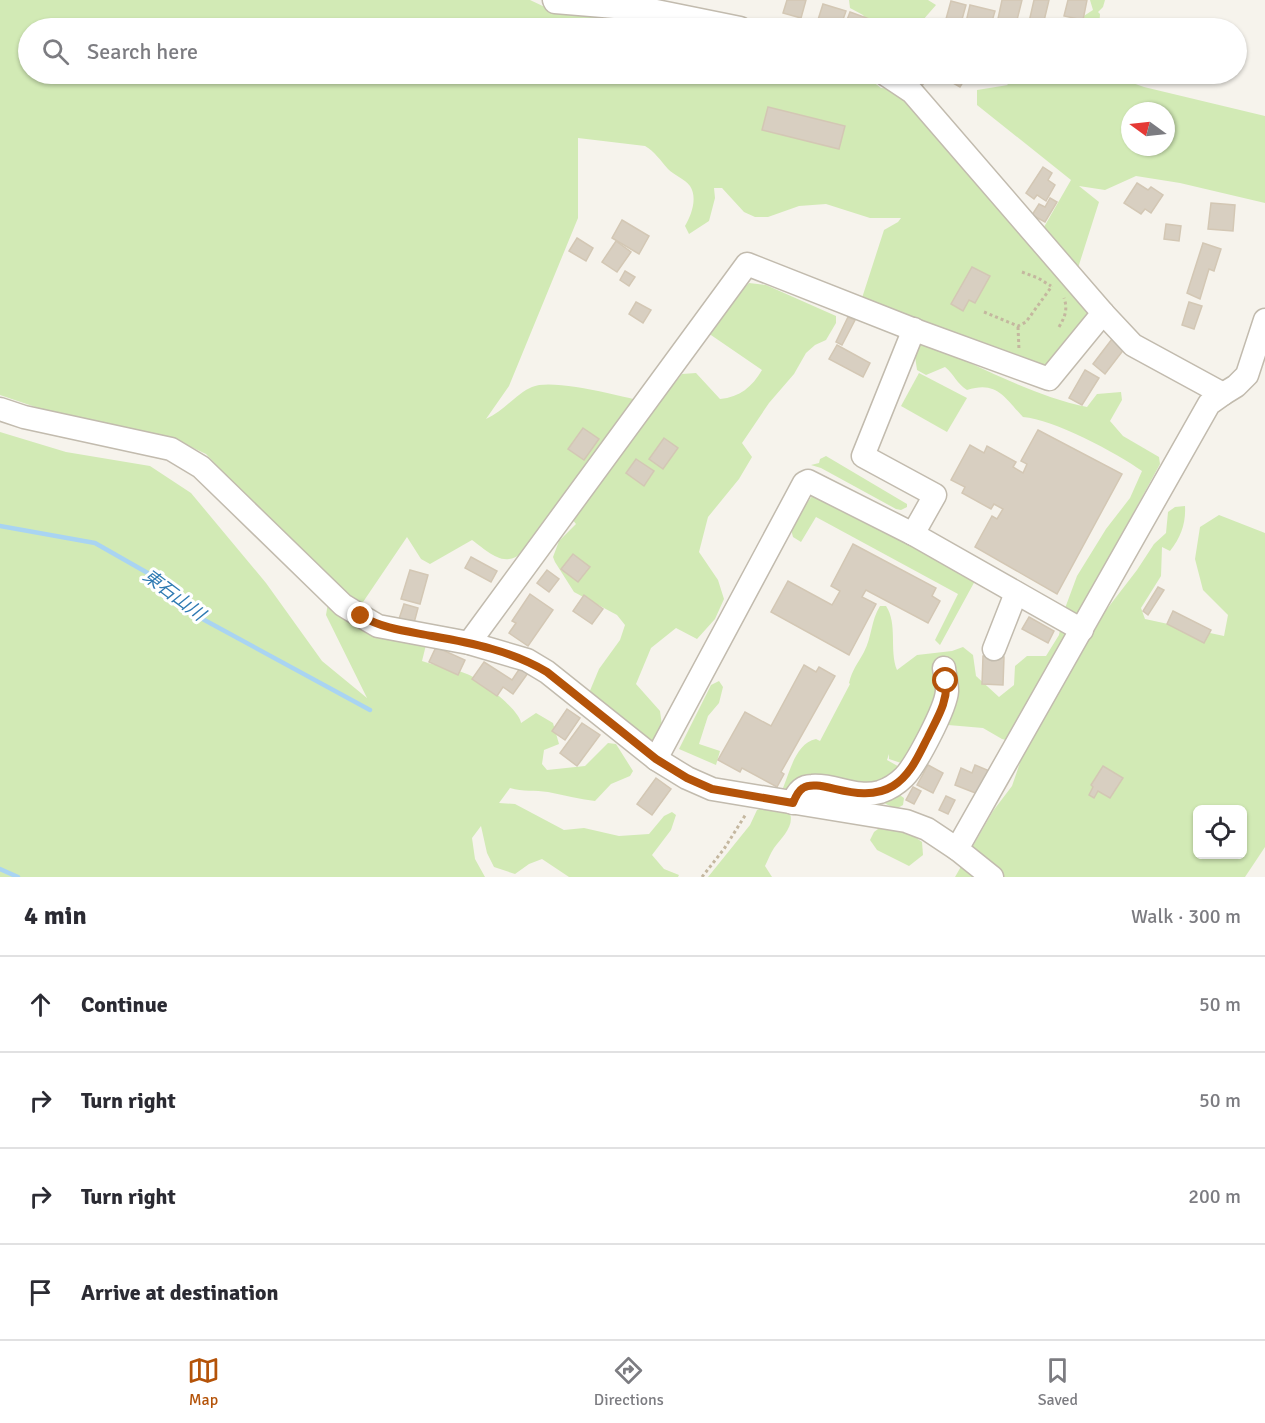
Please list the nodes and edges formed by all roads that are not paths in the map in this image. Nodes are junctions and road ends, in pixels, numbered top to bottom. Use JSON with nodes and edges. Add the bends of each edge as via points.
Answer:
{"nodes":[{"id":1,"x":554,"y":0,"type":"edge"},
{"id":2,"x":691,"y":18,"type":"edge"},
{"id":3,"x":900,"y":84,"type":"edge"},
{"id":4,"x":1103,"y":313,"type":"junction"},
{"id":5,"x":1265,"y":320,"type":"edge"},
{"id":6,"x":914,"y":329,"type":"junction"},
{"id":7,"x":1223,"y":394,"type":"junction"},
{"id":8,"x":0,"y":409,"type":"edge"},
{"id":9,"x":904,"y":530,"type":"junction"},
{"id":10,"x":1016,"y":593,"type":"junction"},
{"id":11,"x":1082,"y":630,"type":"junction"},
{"id":12,"x":470,"y":643,"type":"junction"},
{"id":13,"x":994,"y":649,"type":"dead end"},
{"id":14,"x":944,"y":668,"type":"dead end"},
{"id":15,"x":656,"y":759,"type":"junction"},
{"id":16,"x":793,"y":803,"type":"junction"},
{"id":17,"x":957,"y":849,"type":"junction"},
{"id":18,"x":992,"y":877,"type":"edge"}],
"edges":[{"from":1,"to":2,"type":"street"},
{"from":3,"to":4,"type":"street","via":[[912,92]]},
{"from":4,"to":6,"type":"street","via":[[1050,379]]},
{"from":4,"to":7,"type":"street","via":[[1133,345]]},
{"from":5,"to":7,"type":"street","via":[[1247,375]]},
{"from":6,"to":9,"type":"street","via":[[863,456],[935,495]]},
{"from":6,"to":12,"type":"street","via":[[747,264]]},
{"from":7,"to":11,"type":"street","via":[[1209,404]]},
{"from":8,"to":12,"type":"street","via":[[171,449],[201,467],[343,605],[378,626]]},
{"from":9,"to":10,"type":"street"},
{"from":9,"to":15,"type":"street","via":[[808,481],[804,483]]},
{"from":10,"to":11,"type":"street"},
{"from":10,"to":13,"type":"street"},
{"from":11,"to":17,"type":"street"},
{"from":12,"to":15,"type":"street","via":[[527,660],[547,672]]},
{"from":14,"to":16,"type":"street","via":[[947,692],[942,709],[905,776],[880,792],[861,795],[813,785],[803,788]]},
{"from":15,"to":16,"type":"street","via":[[712,789]]},
{"from":16,"to":17,"type":"street","via":[[906,820]]},
{"from":17,"to":18,"type":"street"}]}
